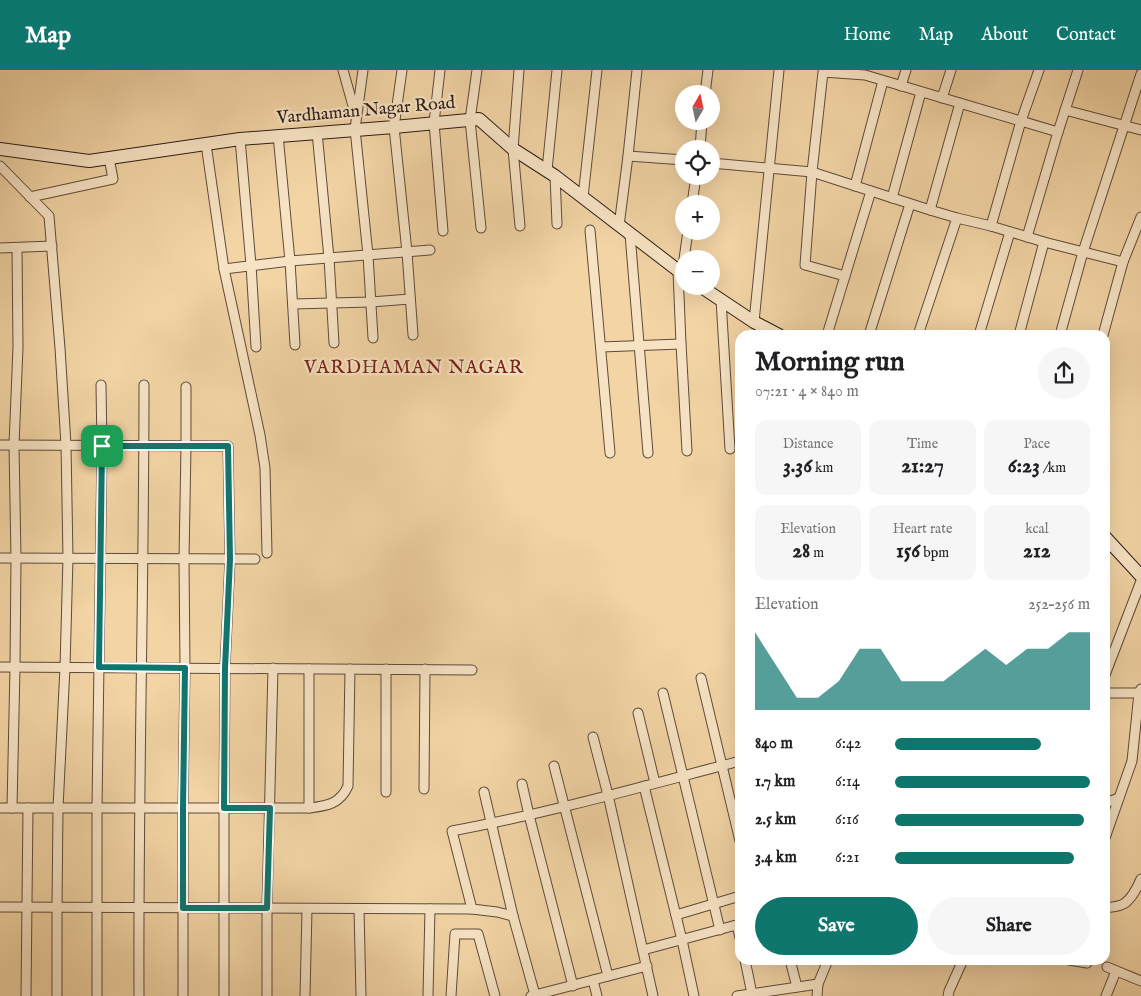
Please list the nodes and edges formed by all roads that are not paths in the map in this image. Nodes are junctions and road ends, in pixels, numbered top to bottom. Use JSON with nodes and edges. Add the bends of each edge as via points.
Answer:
{"nodes":[{"id":1,"x":343,"y":70,"type":"edge"},
{"id":2,"x":363,"y":70,"type":"edge"},
{"id":3,"x":402,"y":70,"type":"edge"},
{"id":4,"x":440,"y":70,"type":"edge"},
{"id":5,"x":477,"y":70,"type":"edge"},
{"id":6,"x":519,"y":70,"type":"edge"},
{"id":7,"x":557,"y":70,"type":"edge"},
{"id":8,"x":598,"y":70,"type":"edge"},
{"id":9,"x":636,"y":70,"type":"edge"},
{"id":10,"x":708,"y":70,"type":"edge"},
{"id":11,"x":778,"y":70,"type":"edge"},
{"id":12,"x":906,"y":70,"type":"edge"},
{"id":13,"x":951,"y":70,"type":"edge"},
{"id":14,"x":1039,"y":70,"type":"edge"},
{"id":15,"x":1078,"y":70,"type":"edge"},
{"id":16,"x":857,"y":72,"type":"edge"},
{"id":17,"x":1141,"y":74,"type":"edge"},
{"id":18,"x":883,"y":81,"type":"junction"},
{"id":19,"x":706,"y":85,"type":"edge"},
{"id":20,"x":901,"y":86,"type":"junction"},
{"id":21,"x":921,"y":92,"type":"junction"},
{"id":22,"x":942,"y":98,"type":"junction"},
{"id":23,"x":960,"y":103,"type":"junction"},
{"id":24,"x":1065,"y":110,"type":"junction"},
{"id":25,"x":470,"y":120,"type":"junction"},
{"id":26,"x":1021,"y":121,"type":"junction"},
{"id":27,"x":434,"y":123,"type":"junction"},
{"id":28,"x":356,"y":124,"type":"junction"},
{"id":29,"x":1124,"y":125,"type":"junction"},
{"id":30,"x":394,"y":127,"type":"junction"},
{"id":31,"x":1141,"y":130,"type":"edge"},
{"id":32,"x":317,"y":132,"type":"junction"},
{"id":33,"x":1058,"y":132,"type":"junction"},
{"id":34,"x":278,"y":135,"type":"junction"},
{"id":35,"x":240,"y":139,"type":"junction"},
{"id":36,"x":206,"y":144,"type":"junction"},
{"id":37,"x":0,"y":149,"type":"edge"},
{"id":38,"x":513,"y":149,"type":"junction"},
{"id":39,"x":628,"y":156,"type":"junction"},
{"id":40,"x":109,"y":158,"type":"junction"},
{"id":41,"x":675,"y":159,"type":"edge"},
{"id":42,"x":720,"y":164,"type":"edge"},
{"id":43,"x":0,"y":166,"type":"edge"},
{"id":44,"x":769,"y":168,"type":"junction"},
{"id":45,"x":812,"y":172,"type":"junction"},
{"id":46,"x":551,"y":173,"type":"junction"},
{"id":47,"x":855,"y":186,"type":"junction"},
{"id":48,"x":871,"y":191,"type":"junction"},
{"id":49,"x":30,"y":197,"type":"junction"},
{"id":50,"x":582,"y":197,"type":"junction"},
{"id":51,"x":892,"y":198,"type":"junction"},
{"id":52,"x":910,"y":204,"type":"junction"},
{"id":53,"x":930,"y":210,"type":"junction"},
{"id":54,"x":1141,"y":217,"type":"edge"},
{"id":55,"x":956,"y":218,"type":"junction"},
{"id":56,"x":558,"y":224,"type":"dead end"},
{"id":57,"x":520,"y":226,"type":"dead end"},
{"id":58,"x":619,"y":226,"type":"junction"},
{"id":59,"x":991,"y":226,"type":"junction"},
{"id":60,"x":482,"y":228,"type":"dead end"},
{"id":61,"x":590,"y":230,"type":"dead end"},
{"id":62,"x":442,"y":231,"type":"dead end"},
{"id":63,"x":1010,"y":232,"type":"junction"},
{"id":64,"x":630,"y":234,"type":"junction"},
{"id":65,"x":1027,"y":237,"type":"junction"},
{"id":66,"x":1044,"y":242,"type":"junction"},
{"id":67,"x":52,"y":246,"type":"junction"},
{"id":68,"x":0,"y":248,"type":"edge"},
{"id":69,"x":17,"y":248,"type":"junction"},
{"id":70,"x":430,"y":250,"type":"dead end"},
{"id":71,"x":407,"y":252,"type":"junction"},
{"id":72,"x":1083,"y":252,"type":"junction"},
{"id":73,"x":368,"y":254,"type":"junction"},
{"id":74,"x":329,"y":258,"type":"junction"},
{"id":75,"x":290,"y":261,"type":"junction"},
{"id":76,"x":1123,"y":262,"type":"junction"},
{"id":77,"x":251,"y":265,"type":"junction"},
{"id":78,"x":675,"y":266,"type":"edge"},
{"id":79,"x":224,"y":269,"type":"junction"},
{"id":80,"x":845,"y":276,"type":"junction"},
{"id":81,"x":682,"y":295,"type":"edge"},
{"id":82,"x":714,"y":295,"type":"edge"},
{"id":83,"x":410,"y":299,"type":"junction"},
{"id":84,"x":721,"y":300,"type":"junction"},
{"id":85,"x":371,"y":302,"type":"junction"},
{"id":86,"x":331,"y":303,"type":"junction"},
{"id":87,"x":293,"y":304,"type":"junction"},
{"id":88,"x":760,"y":328,"type":"edge"},
{"id":89,"x":829,"y":330,"type":"edge"},
{"id":90,"x":871,"y":330,"type":"edge"},
{"id":91,"x":920,"y":330,"type":"edge"},
{"id":92,"x":981,"y":330,"type":"edge"},
{"id":93,"x":1020,"y":330,"type":"edge"},
{"id":94,"x":1061,"y":330,"type":"edge"},
{"id":95,"x":1104,"y":330,"type":"edge"},
{"id":96,"x":413,"y":335,"type":"dead end"},
{"id":97,"x":373,"y":338,"type":"dead end"},
{"id":98,"x":334,"y":343,"type":"dead end"},
{"id":99,"x":639,"y":344,"type":"junction"},
{"id":100,"x":681,"y":344,"type":"junction"},
{"id":101,"x":295,"y":345,"type":"dead end"},
{"id":102,"x":256,"y":347,"type":"dead end"},
{"id":103,"x":601,"y":347,"type":"junction"},
{"id":104,"x":101,"y":385,"type":"dead end"},
{"id":105,"x":144,"y":385,"type":"dead end"},
{"id":106,"x":186,"y":387,"type":"dead end"},
{"id":107,"x":0,"y":445,"type":"edge"},
{"id":108,"x":14,"y":445,"type":"junction"},
{"id":109,"x":66,"y":445,"type":"junction"},
{"id":110,"x":102,"y":446,"type":"junction"},
{"id":111,"x":144,"y":446,"type":"junction"},
{"id":112,"x":186,"y":446,"type":"junction"},
{"id":113,"x":730,"y":449,"type":"dead end"},
{"id":114,"x":687,"y":451,"type":"dead end"},
{"id":115,"x":610,"y":453,"type":"dead end"},
{"id":116,"x":648,"y":453,"type":"dead end"},
{"id":117,"x":1110,"y":542,"type":"edge"},
{"id":118,"x":267,"y":553,"type":"dead end"},
{"id":119,"x":0,"y":558,"type":"edge"},
{"id":120,"x":16,"y":558,"type":"junction"},
{"id":121,"x":68,"y":558,"type":"junction"},
{"id":122,"x":100,"y":558,"type":"junction"},
{"id":123,"x":143,"y":558,"type":"junction"},
{"id":124,"x":184,"y":559,"type":"junction"},
{"id":125,"x":230,"y":559,"type":"junction"},
{"id":126,"x":255,"y":559,"type":"dead end"},
{"id":127,"x":1141,"y":576,"type":"edge"},
{"id":128,"x":1141,"y":581,"type":"edge"},
{"id":129,"x":1110,"y":662,"type":"edge"},
{"id":130,"x":0,"y":667,"type":"edge"},
{"id":131,"x":15,"y":667,"type":"junction"},
{"id":132,"x":65,"y":667,"type":"junction"},
{"id":133,"x":99,"y":667,"type":"junction"},
{"id":134,"x":143,"y":668,"type":"junction"},
{"id":135,"x":185,"y":668,"type":"junction"},
{"id":136,"x":225,"y":668,"type":"junction"},
{"id":137,"x":273,"y":668,"type":"junction"},
{"id":138,"x":309,"y":669,"type":"junction"},
{"id":139,"x":350,"y":669,"type":"junction"},
{"id":140,"x":386,"y":669,"type":"junction"},
{"id":141,"x":424,"y":669,"type":"junction"},
{"id":142,"x":472,"y":670,"type":"dead end"},
{"id":143,"x":700,"y":678,"type":"dead end"},
{"id":144,"x":1140,"y":692,"type":"edge"},
{"id":145,"x":663,"y":693,"type":"dead end"},
{"id":146,"x":1110,"y":693,"type":"edge"},
{"id":147,"x":638,"y":713,"type":"dead end"},
{"id":148,"x":593,"y":737,"type":"dead end"},
{"id":149,"x":1141,"y":758,"type":"edge"},
{"id":150,"x":1132,"y":761,"type":"junction"},
{"id":151,"x":735,"y":762,"type":"edge"},
{"id":152,"x":554,"y":766,"type":"dead end"},
{"id":153,"x":722,"y":766,"type":"junction"},
{"id":154,"x":684,"y":776,"type":"junction"},
{"id":155,"x":655,"y":783,"type":"junction"},
{"id":156,"x":522,"y":784,"type":"dead end"},
{"id":157,"x":644,"y":786,"type":"junction"},
{"id":158,"x":424,"y":789,"type":"dead end"},
{"id":159,"x":386,"y":792,"type":"dead end"},
{"id":160,"x":484,"y":792,"type":"dead end"},
{"id":161,"x":608,"y":795,"type":"junction"},
{"id":162,"x":1119,"y":798,"type":"junction"},
{"id":163,"x":1110,"y":801,"type":"edge"},
{"id":164,"x":564,"y":807,"type":"junction"},
{"id":165,"x":0,"y":808,"type":"edge"},
{"id":166,"x":12,"y":808,"type":"junction"},
{"id":167,"x":28,"y":808,"type":"junction"},
{"id":168,"x":58,"y":808,"type":"junction"},
{"id":169,"x":96,"y":808,"type":"junction"},
{"id":170,"x":140,"y":808,"type":"junction"},
{"id":171,"x":183,"y":808,"type":"junction"},
{"id":172,"x":224,"y":808,"type":"junction"},
{"id":173,"x":270,"y":808,"type":"junction"},
{"id":174,"x":309,"y":808,"type":"junction"},
{"id":175,"x":529,"y":815,"type":"junction"},
{"id":176,"x":735,"y":821,"type":"edge"},
{"id":177,"x":491,"y":824,"type":"junction"},
{"id":178,"x":1110,"y":824,"type":"edge"},
{"id":179,"x":1141,"y":879,"type":"edge"},
{"id":180,"x":735,"y":898,"type":"edge"},
{"id":181,"x":714,"y":904,"type":"junction"},
{"id":182,"x":0,"y":907,"type":"edge"},
{"id":183,"x":27,"y":907,"type":"junction"},
{"id":184,"x":56,"y":907,"type":"junction"},
{"id":185,"x":96,"y":908,"type":"junction"},
{"id":186,"x":139,"y":908,"type":"junction"},
{"id":187,"x":183,"y":908,"type":"junction"},
{"id":188,"x":224,"y":908,"type":"junction"},
{"id":189,"x":267,"y":908,"type":"junction"},
{"id":190,"x":307,"y":908,"type":"junction"},
{"id":191,"x":1110,"y":908,"type":"edge"},
{"id":192,"x":359,"y":909,"type":"junction"},
{"id":193,"x":430,"y":909,"type":"junction"},
{"id":194,"x":472,"y":909,"type":"junction"},
{"id":195,"x":676,"y":915,"type":"junction"},
{"id":196,"x":513,"y":916,"type":"junction"},
{"id":197,"x":735,"y":926,"type":"edge"},
{"id":198,"x":720,"y":930,"type":"junction"},
{"id":199,"x":682,"y":940,"type":"junction"},
{"id":200,"x":643,"y":950,"type":"junction"},
{"id":201,"x":746,"y":965,"type":"edge"},
{"id":202,"x":791,"y":965,"type":"edge"},
{"id":203,"x":826,"y":965,"type":"edge"},
{"id":204,"x":961,"y":965,"type":"edge"},
{"id":205,"x":647,"y":966,"type":"junction"},
{"id":206,"x":1107,"y":967,"type":"dead end"},
{"id":207,"x":1116,"y":971,"type":"junction"},
{"id":208,"x":608,"y":976,"type":"junction"},
{"id":209,"x":593,"y":980,"type":"junction"},
{"id":210,"x":1141,"y":980,"type":"edge"},
{"id":211,"x":818,"y":984,"type":"junction"},
{"id":212,"x":574,"y":986,"type":"junction"},
{"id":213,"x":797,"y":987,"type":"junction"},
{"id":214,"x":769,"y":993,"type":"edge"},
{"id":215,"x":752,"y":994,"type":"junction"},
{"id":216,"x":26,"y":996,"type":"edge"},
{"id":217,"x":57,"y":996,"type":"edge"},
{"id":218,"x":97,"y":996,"type":"edge"},
{"id":219,"x":139,"y":996,"type":"edge"},
{"id":220,"x":183,"y":996,"type":"edge"},
{"id":221,"x":224,"y":996,"type":"edge"},
{"id":222,"x":267,"y":996,"type":"edge"},
{"id":223,"x":305,"y":996,"type":"edge"},
{"id":224,"x":361,"y":996,"type":"edge"},
{"id":225,"x":428,"y":996,"type":"edge"},
{"id":226,"x":451,"y":996,"type":"edge"},
{"id":227,"x":495,"y":996,"type":"edge"},
{"id":228,"x":533,"y":996,"type":"edge"},
{"id":229,"x":597,"y":996,"type":"edge"},
{"id":230,"x":653,"y":996,"type":"edge"},
{"id":231,"x":694,"y":996,"type":"edge"},
{"id":232,"x":737,"y":996,"type":"edge"},
{"id":233,"x":817,"y":996,"type":"edge"},
{"id":234,"x":948,"y":996,"type":"edge"},
{"id":235,"x":1106,"y":996,"type":"edge"}],
"edges":[{"from":1,"to":28,"type":"street","name":"Vardhaman Nagar Road"},
{"from":2,"to":28,"type":"street"},
{"from":3,"to":30,"type":"street"},
{"from":4,"to":27,"type":"street"},
{"from":5,"to":25,"type":"street"},
{"from":6,"to":38,"type":"street"},
{"from":7,"to":46,"type":"street"},
{"from":8,"to":50,"type":"street"},
{"from":9,"to":39,"type":"street"},
{"from":10,"to":19,"type":"street"},
{"from":11,"to":44,"type":"street"},
{"from":12,"to":20,"type":"street"},
{"from":13,"to":22,"type":"street"},
{"from":14,"to":26,"type":"street"},
{"from":15,"to":24,"type":"street"},
{"from":16,"to":18,"type":"street"},
{"from":16,"to":45,"type":"street","via":[[823,72]]},
{"from":17,"to":29,"type":"street"},
{"from":18,"to":20,"type":"street"},
{"from":18,"to":47,"type":"street"},
{"from":20,"to":21,"type":"street"},
{"from":21,"to":22,"type":"street"},
{"from":21,"to":51,"type":"street"},
{"from":22,"to":23,"type":"street"},
{"from":23,"to":26,"type":"street"},
{"from":23,"to":53,"type":"street"},
{"from":24,"to":29,"type":"street"},
{"from":24,"to":33,"type":"street"},
{"from":25,"to":27,"type":"street","name":"Vardhaman Nagar Road"},
{"from":25,"to":38,"type":"street","name":"Vardhaman Nagar Road","via":[[479,119]]},
{"from":25,"to":60,"type":"street"},
{"from":26,"to":33,"type":"street"},
{"from":26,"to":59,"type":"street"},
{"from":27,"to":30,"type":"street","name":"Vardhaman Nagar Road"},
{"from":27,"to":62,"type":"street"},
{"from":28,"to":30,"type":"street","name":"Vardhaman Nagar Road"},
{"from":28,"to":32,"type":"street","name":"Vardhaman Nagar Road"},
{"from":28,"to":73,"type":"street"},
{"from":29,"to":31,"type":"street"},
{"from":29,"to":72,"type":"street"},
{"from":30,"to":71,"type":"street"},
{"from":32,"to":34,"type":"street","name":"Vardhaman Nagar Road"},
{"from":32,"to":74,"type":"street"},
{"from":33,"to":65,"type":"street"},
{"from":34,"to":35,"type":"street","name":"Vardhaman Nagar Road"},
{"from":34,"to":75,"type":"street"},
{"from":35,"to":36,"type":"street","name":"Vardhaman Nagar Road"},
{"from":35,"to":77,"type":"street"},
{"from":36,"to":40,"type":"street","name":"Vardhaman Nagar Road"},
{"from":36,"to":79,"type":"street"},
{"from":37,"to":40,"type":"street","name":"Vardhaman Nagar Road","via":[[89,161]]},
{"from":38,"to":46,"type":"street","name":"Vardhaman Nagar Road"},
{"from":38,"to":57,"type":"street"},
{"from":39,"to":41,"type":"street"},
{"from":39,"to":58,"type":"street"},
{"from":40,"to":49,"type":"street","via":[[113,179]]},
{"from":42,"to":44,"type":"street"},
{"from":43,"to":49,"type":"street"},
{"from":44,"to":45,"type":"street"},
{"from":44,"to":88,"type":"street"},
{"from":45,"to":47,"type":"street"},
{"from":45,"to":80,"type":"street","via":[[805,265]]},
{"from":46,"to":50,"type":"street","name":"Vardhaman Nagar Road"},
{"from":46,"to":56,"type":"street"},
{"from":47,"to":48,"type":"street"},
{"from":48,"to":51,"type":"street"},
{"from":48,"to":80,"type":"street"},
{"from":49,"to":67,"type":"street","via":[[49,216]]},
{"from":50,"to":58,"type":"street","name":"Vardhaman Nagar Road"},
{"from":51,"to":52,"type":"street"},
{"from":52,"to":53,"type":"street"},
{"from":52,"to":90,"type":"street"},
{"from":53,"to":55,"type":"street"},
{"from":54,"to":76,"type":"street"},
{"from":55,"to":59,"type":"street"},
{"from":55,"to":91,"type":"street"},
{"from":58,"to":64,"type":"street","name":"Vardhaman Nagar Road"},
{"from":59,"to":63,"type":"street"},
{"from":61,"to":103,"type":"street"},
{"from":63,"to":65,"type":"street"},
{"from":63,"to":92,"type":"street"},
{"from":64,"to":78,"type":"street","name":"Vardhaman Nagar Road"},
{"from":64,"to":99,"type":"street"},
{"from":65,"to":66,"type":"street"},
{"from":66,"to":72,"type":"street"},
{"from":66,"to":93,"type":"street"},
{"from":67,"to":69,"type":"street"},
{"from":67,"to":109,"type":"street"},
{"from":68,"to":69,"type":"street"},
{"from":69,"to":108,"type":"street","via":[[18,347]]},
{"from":70,"to":71,"type":"street"},
{"from":71,"to":73,"type":"street"},
{"from":71,"to":83,"type":"street"},
{"from":72,"to":76,"type":"street"},
{"from":72,"to":94,"type":"street"},
{"from":73,"to":74,"type":"street"},
{"from":73,"to":85,"type":"street"},
{"from":74,"to":75,"type":"street"},
{"from":74,"to":86,"type":"street"},
{"from":75,"to":77,"type":"street"},
{"from":75,"to":87,"type":"street"},
{"from":76,"to":95,"type":"street"},
{"from":77,"to":79,"type":"street"},
{"from":77,"to":102,"type":"street"},
{"from":79,"to":118,"type":"street","via":[[265,468]]},
{"from":80,"to":89,"type":"street"},
{"from":81,"to":100,"type":"street"},
{"from":82,"to":84,"type":"street"},
{"from":83,"to":85,"type":"street"},
{"from":83,"to":96,"type":"street"},
{"from":84,"to":88,"type":"street"},
{"from":84,"to":113,"type":"street"},
{"from":85,"to":86,"type":"street"},
{"from":85,"to":97,"type":"street"},
{"from":86,"to":87,"type":"street"},
{"from":86,"to":98,"type":"street"},
{"from":87,"to":101,"type":"street"},
{"from":99,"to":100,"type":"street"},
{"from":99,"to":103,"type":"street"},
{"from":99,"to":116,"type":"street"},
{"from":100,"to":114,"type":"street"},
{"from":103,"to":115,"type":"street"},
{"from":104,"to":110,"type":"street"},
{"from":105,"to":111,"type":"street"},
{"from":106,"to":112,"type":"street"},
{"from":107,"to":108,"type":"street"},
{"from":108,"to":109,"type":"street"},
{"from":108,"to":120,"type":"street"},
{"from":109,"to":110,"type":"street"},
{"from":109,"to":121,"type":"street"},
{"from":110,"to":111,"type":"street"},
{"from":110,"to":122,"type":"street"},
{"from":111,"to":112,"type":"street"},
{"from":111,"to":123,"type":"street"},
{"from":112,"to":124,"type":"street"},
{"from":112,"to":125,"type":"street","via":[[228,446]]},
{"from":117,"to":127,"type":"street"},
{"from":119,"to":120,"type":"street"},
{"from":120,"to":121,"type":"street"},
{"from":120,"to":131,"type":"street"},
{"from":121,"to":122,"type":"street"},
{"from":121,"to":132,"type":"street"},
{"from":122,"to":123,"type":"street"},
{"from":122,"to":133,"type":"street"},
{"from":123,"to":124,"type":"street"},
{"from":123,"to":134,"type":"street"},
{"from":124,"to":125,"type":"street"},
{"from":124,"to":135,"type":"street"},
{"from":125,"to":126,"type":"street"},
{"from":125,"to":136,"type":"street"},
{"from":128,"to":129,"type":"street"},
{"from":130,"to":131,"type":"street"},
{"from":131,"to":132,"type":"street"},
{"from":131,"to":166,"type":"street"},
{"from":132,"to":133,"type":"street"},
{"from":132,"to":168,"type":"street"},
{"from":133,"to":134,"type":"street"},
{"from":133,"to":169,"type":"street"},
{"from":134,"to":135,"type":"street"},
{"from":134,"to":170,"type":"street"},
{"from":135,"to":136,"type":"street"},
{"from":135,"to":171,"type":"street"},
{"from":136,"to":137,"type":"street"},
{"from":136,"to":172,"type":"street"},
{"from":137,"to":138,"type":"street"},
{"from":137,"to":173,"type":"street"},
{"from":138,"to":139,"type":"street"},
{"from":138,"to":174,"type":"street"},
{"from":139,"to":140,"type":"street"},
{"from":139,"to":174,"type":"street","via":[[348,786],[335,802]]},
{"from":140,"to":141,"type":"street"},
{"from":140,"to":159,"type":"street"},
{"from":141,"to":142,"type":"street"},
{"from":141,"to":158,"type":"street"},
{"from":143,"to":153,"type":"street"},
{"from":144,"to":146,"type":"street"},
{"from":144,"to":150,"type":"street"},
{"from":145,"to":154,"type":"street"},
{"from":147,"to":155,"type":"street"},
{"from":148,"to":161,"type":"street"},
{"from":149,"to":150,"type":"street"},
{"from":150,"to":162,"type":"street"},
{"from":151,"to":153,"type":"street"},
{"from":152,"to":164,"type":"street"},
{"from":153,"to":154,"type":"street"},
{"from":153,"to":176,"type":"street"},
{"from":154,"to":155,"type":"street"},
{"from":154,"to":181,"type":"street"},
{"from":155,"to":157,"type":"street"},
{"from":156,"to":175,"type":"street"},
{"from":157,"to":161,"type":"street"},
{"from":157,"to":195,"type":"street"},
{"from":160,"to":177,"type":"street"},
{"from":161,"to":164,"type":"street"},
{"from":161,"to":200,"type":"street"},
{"from":162,"to":163,"type":"street"},
{"from":162,"to":178,"type":"street"},
{"from":164,"to":175,"type":"street"},
{"from":164,"to":208,"type":"street"},
{"from":165,"to":166,"type":"street"},
{"from":166,"to":167,"type":"street"},
{"from":167,"to":168,"type":"street"},
{"from":167,"to":183,"type":"street"},
{"from":168,"to":169,"type":"street"},
{"from":168,"to":184,"type":"street"},
{"from":169,"to":170,"type":"street"},
{"from":169,"to":185,"type":"street"},
{"from":170,"to":171,"type":"street"},
{"from":170,"to":186,"type":"street"},
{"from":171,"to":172,"type":"street"},
{"from":171,"to":187,"type":"street"},
{"from":172,"to":173,"type":"street"},
{"from":172,"to":188,"type":"street"},
{"from":173,"to":174,"type":"street"},
{"from":173,"to":189,"type":"street"},
{"from":175,"to":177,"type":"street"},
{"from":175,"to":212,"type":"street"},
{"from":177,"to":194,"type":"street","via":[[452,831]]},
{"from":177,"to":196,"type":"street"},
{"from":179,"to":191,"type":"street","via":[[1125,903]]},
{"from":180,"to":181,"type":"street"},
{"from":181,"to":195,"type":"street"},
{"from":181,"to":198,"type":"street"},
{"from":182,"to":183,"type":"street"},
{"from":183,"to":184,"type":"street"},
{"from":183,"to":216,"type":"street"},
{"from":184,"to":185,"type":"street"},
{"from":184,"to":217,"type":"street"},
{"from":185,"to":186,"type":"street"},
{"from":185,"to":218,"type":"street"},
{"from":186,"to":187,"type":"street"},
{"from":186,"to":219,"type":"street"},
{"from":187,"to":188,"type":"street"},
{"from":187,"to":220,"type":"street"},
{"from":188,"to":189,"type":"street"},
{"from":188,"to":221,"type":"street"},
{"from":189,"to":190,"type":"street"},
{"from":189,"to":222,"type":"street"},
{"from":190,"to":192,"type":"street"},
{"from":190,"to":223,"type":"street"},
{"from":192,"to":193,"type":"street"},
{"from":192,"to":224,"type":"street"},
{"from":193,"to":194,"type":"street"},
{"from":193,"to":225,"type":"street"},
{"from":194,"to":196,"type":"street"},
{"from":195,"to":199,"type":"street"},
{"from":196,"to":228,"type":"street"},
{"from":197,"to":198,"type":"street"},
{"from":198,"to":199,"type":"street"},
{"from":199,"to":200,"type":"street"},
{"from":199,"to":231,"type":"street"},
{"from":200,"to":205,"type":"street"},
{"from":201,"to":215,"type":"street"},
{"from":202,"to":213,"type":"street"},
{"from":203,"to":211,"type":"street"},
{"from":204,"to":234,"type":"street"},
{"from":205,"to":208,"type":"street"},
{"from":205,"to":230,"type":"street"},
{"from":206,"to":207,"type":"street"},
{"from":207,"to":210,"type":"street"},
{"from":207,"to":235,"type":"street"},
{"from":208,"to":209,"type":"street"},
{"from":209,"to":212,"type":"street"},
{"from":209,"to":229,"type":"street"},
{"from":211,"to":213,"type":"street"},
{"from":211,"to":233,"type":"street"},
{"from":212,"to":228,"type":"street"},
{"from":213,"to":214,"type":"street"},
{"from":214,"to":215,"type":"street"},
{"from":215,"to":232,"type":"street"},
{"from":226,"to":227,"type":"street","via":[[455,934],[478,934]]}]}
